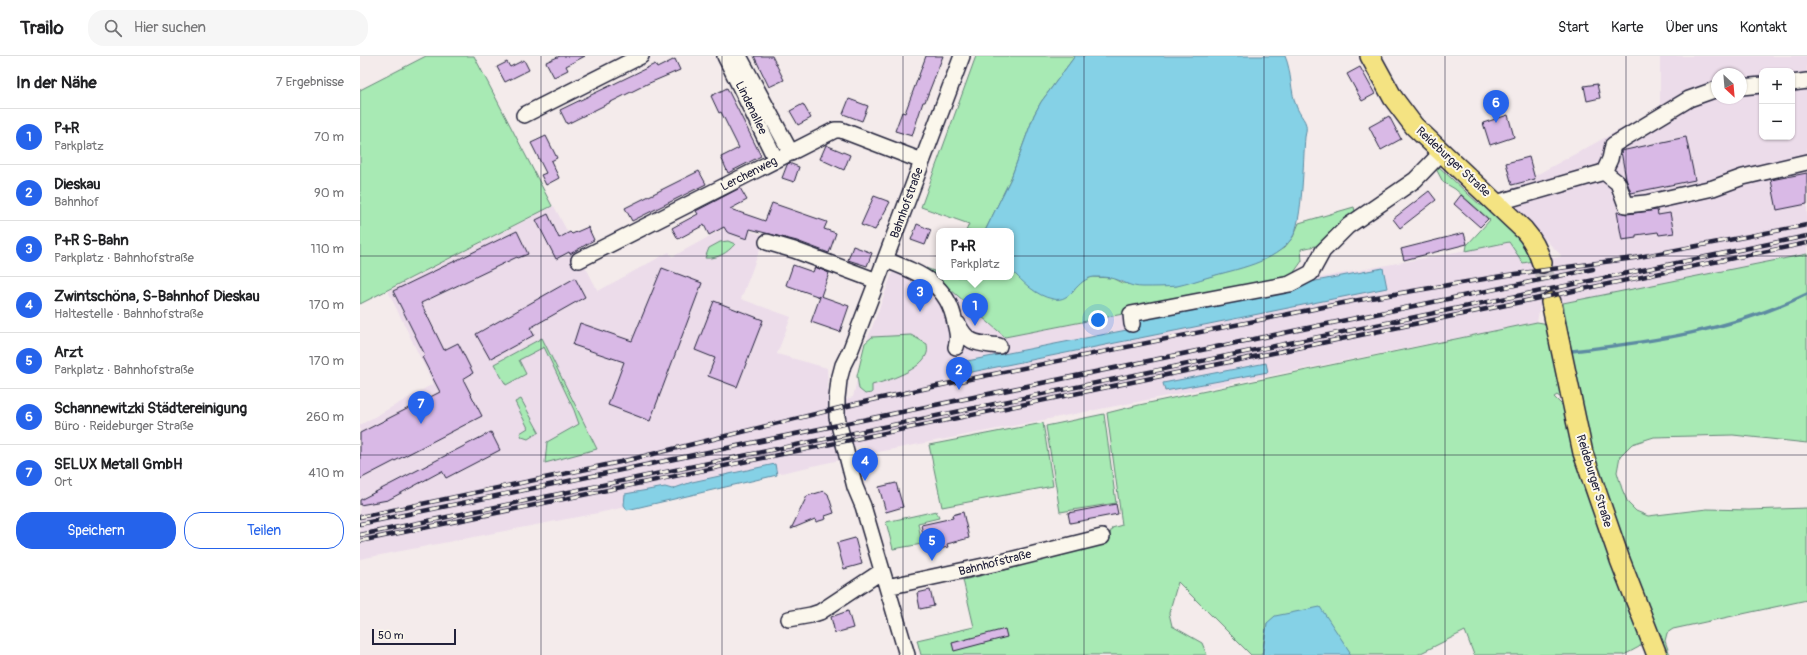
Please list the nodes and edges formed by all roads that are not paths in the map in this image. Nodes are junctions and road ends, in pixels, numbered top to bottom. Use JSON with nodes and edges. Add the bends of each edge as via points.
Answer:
{"nodes":[{"id":1,"x":641,"y":56,"type":"edge"},
{"id":2,"x":725,"y":56,"type":"edge"},
{"id":3,"x":739,"y":56,"type":"edge"},
{"id":4,"x":962,"y":56,"type":"edge"},
{"id":5,"x":1370,"y":56,"type":"edge"},
{"id":6,"x":1807,"y":81,"type":"edge"},
{"id":7,"x":1795,"y":83,"type":"edge"},
{"id":8,"x":1759,"y":85,"type":"edge"},
{"id":9,"x":1747,"y":86,"type":"edge"},
{"id":10,"x":1711,"y":91,"type":"edge"},
{"id":11,"x":524,"y":115,"type":"dead end"},
{"id":12,"x":791,"y":153,"type":"junction"},
{"id":13,"x":1441,"y":153,"type":"junction"},
{"id":14,"x":776,"y":160,"type":"junction"},
{"id":15,"x":922,"y":161,"type":"junction"},
{"id":16,"x":1807,"y":162,"type":"edge"},
{"id":17,"x":1604,"y":172,"type":"junction"},
{"id":18,"x":1496,"y":203,"type":"junction"},
{"id":19,"x":767,"y":242,"type":"dead end"},
{"id":20,"x":579,"y":260,"type":"dead end"},
{"id":21,"x":886,"y":260,"type":"junction"},
{"id":22,"x":1542,"y":263,"type":"tunnel mouth"},
{"id":23,"x":878,"y":282,"type":"junction"},
{"id":24,"x":1551,"y":302,"type":"tunnel mouth"},
{"id":25,"x":1132,"y":324,"type":"dead end"},
{"id":26,"x":999,"y":346,"type":"dead end"},
{"id":27,"x":1102,"y":537,"type":"dead end"},
{"id":28,"x":882,"y":571,"type":"junction"},
{"id":29,"x":887,"y":587,"type":"junction"},
{"id":30,"x":789,"y":619,"type":"dead end"},
{"id":31,"x":907,"y":655,"type":"edge"},
{"id":32,"x":1657,"y":655,"type":"edge"}],
"edges":[{"from":1,"to":11,"type":"street"},
{"from":2,"to":14,"type":"street","name":"Lindenallee"},
{"from":3,"to":12,"type":"street","name":"Lindenallee"},
{"from":4,"to":15,"type":"street","name":"Bahnhofstraße"},
{"from":5,"to":13,"type":"main road","name":"Reideburger Straße","via":[[1403,113]]},
{"from":6,"to":7,"type":"street"},
{"from":8,"to":9,"type":"street"},
{"from":10,"to":17,"type":"street","via":[[1689,99],[1613,144]]},
{"from":12,"to":14,"type":"street","name":"Lerchenweg"},
{"from":12,"to":15,"type":"street","name":"Lerchenweg","via":[[836,130],[841,130]]},
{"from":13,"to":18,"type":"main road","name":"Reideburger Straße"},
{"from":13,"to":25,"type":"street","via":[[1415,180],[1348,226],[1323,251],[1310,273],[1304,277],[1290,284],[1131,314]]},
{"from":14,"to":20,"type":"street","name":"Lerchenweg"},
{"from":15,"to":21,"type":"street","name":"Bahnhofstraße"},
{"from":16,"to":17,"type":"street","via":[[1713,188],[1626,205],[1618,183]]},
{"from":17,"to":18,"type":"street"},
{"from":18,"to":22,"type":"main road","name":"Reideburger Straße","via":[[1533,240]]},
{"from":19,"to":23,"type":"street"},
{"from":21,"to":23,"type":"street","name":"Bahnhofstraße"},
{"from":21,"to":26,"type":"street","via":[[932,282],[949,301],[959,339],[956,347],[973,343]]},
{"from":23,"to":28,"type":"street","name":"Bahnhofstraße","via":[[843,364],[839,380],[837,417],[855,487]]},
{"from":24,"to":32,"type":"main road","name":"Reideburger Straße","via":[[1583,453],[1620,560]]},
{"from":27,"to":29,"type":"street","name":"Bahnhofstraße"},
{"from":28,"to":29,"type":"street","name":"Bahnhofstraße"},
{"from":28,"to":30,"type":"street","via":[[820,612]]},
{"from":29,"to":31,"type":"street","name":"Bahnhofstraße"}]}
